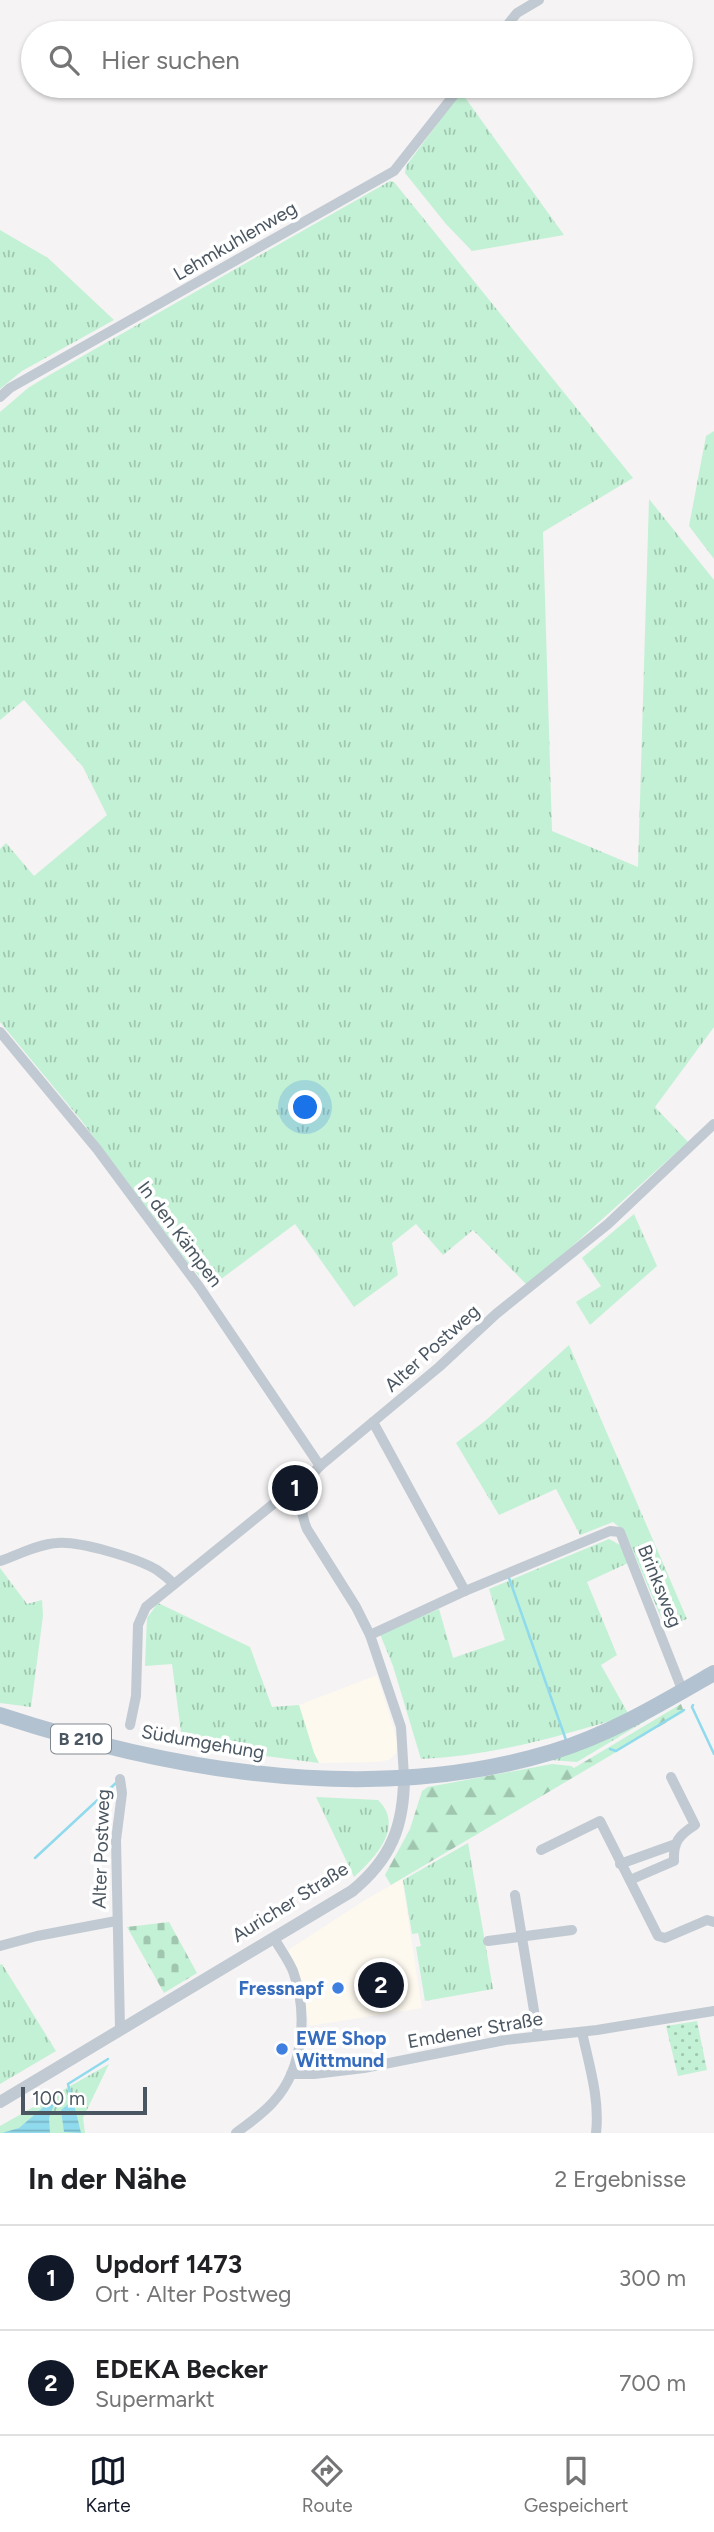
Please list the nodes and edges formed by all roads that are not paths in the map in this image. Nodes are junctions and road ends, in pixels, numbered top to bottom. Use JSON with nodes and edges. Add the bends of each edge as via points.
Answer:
{"nodes":[{"id":1,"x":539,"y":0,"type":"edge"},
{"id":2,"x":511,"y":21,"type":"edge"},
{"id":3,"x":452,"y":98,"type":"edge"},
{"id":4,"x":0,"y":397,"type":"edge"},
{"id":5,"x":0,"y":1032,"type":"edge"},
{"id":6,"x":714,"y":1124,"type":"edge"},
{"id":7,"x":373,"y":1422,"type":"junction"},
{"id":8,"x":320,"y":1466,"type":"junction"},
{"id":9,"x":300,"y":1501,"type":"junction"},
{"id":10,"x":0,"y":1561,"type":"edge"},
{"id":11,"x":174,"y":1584,"type":"junction"},
{"id":12,"x":465,"y":1591,"type":"junction"},
{"id":13,"x":370,"y":1635,"type":"junction"},
{"id":14,"x":714,"y":1673,"type":"edge"},
{"id":15,"x":683,"y":1692,"type":"junction"},
{"id":16,"x":0,"y":1715,"type":"edge"},
{"id":17,"x":130,"y":1725,"type":"dead end"},
{"id":18,"x":404,"y":1777,"type":"junction"},
{"id":19,"x":671,"y":1777,"type":"dead end"},
{"id":20,"x":120,"y":1779,"type":"dead end"},
{"id":21,"x":673,"y":1845,"type":"junction"},
{"id":22,"x":541,"y":1850,"type":"dead end"},
{"id":23,"x":620,"y":1864,"type":"junction"},
{"id":24,"x":630,"y":1881,"type":"junction"},
{"id":25,"x":515,"y":1895,"type":"dead end"},
{"id":26,"x":116,"y":1921,"type":"junction"},
{"id":27,"x":714,"y":1922,"type":"edge"},
{"id":28,"x":572,"y":1930,"type":"dead end"},
{"id":29,"x":521,"y":1936,"type":"junction"},
{"id":30,"x":274,"y":1938,"type":"junction"},
{"id":31,"x":488,"y":1941,"type":"dead end"},
{"id":32,"x":2,"y":1945,"type":"edge"},
{"id":33,"x":714,"y":2011,"type":"edge"},
{"id":34,"x":120,"y":2029,"type":"junction"},
{"id":35,"x":582,"y":2032,"type":"junction"},
{"id":36,"x":538,"y":2035,"type":"junction"},
{"id":37,"x":290,"y":2074,"type":"junction"},
{"id":38,"x":0,"y":2102,"type":"edge"},
{"id":39,"x":236,"y":2133,"type":"edge"},
{"id":40,"x":596,"y":2133,"type":"edge"}],
"edges":[{"from":1,"to":2,"type":"street"},
{"from":3,"to":4,"type":"street","name":"Lehmkuhlenweg","via":[[394,171]]},
{"from":5,"to":8,"type":"street","name":"In den Kämpen","via":[[97,1149],[200,1288]]},
{"from":6,"to":7,"type":"street","name":"Alter Postweg","via":[[608,1224]]},
{"from":7,"to":8,"type":"street","name":"Alter Postweg"},
{"from":7,"to":12,"type":"street"},
{"from":8,"to":9,"type":"street","name":"Alter Postweg"},
{"from":9,"to":11,"type":"street","via":[[276,1501]]},
{"from":9,"to":13,"type":"street","via":[[307,1529]]},
{"from":10,"to":11,"type":"street","via":[[44,1545],[70,1544],[139,1562]]},
{"from":11,"to":17,"type":"street","via":[[140,1616]]},
{"from":12,"to":13,"type":"street","name":"Brinksweg"},
{"from":12,"to":15,"type":"street","name":"Brinksweg","via":[[610,1531],[620,1532]]},
{"from":13,"to":18,"type":"street","via":[[401,1727]]},
{"from":14,"to":15,"type":"main road","number":"B 210"},
{"from":15,"to":18,"type":"main road","number":"B 210","via":[[609,1731],[554,1751],[512,1763]]},
{"from":16,"to":18,"type":"main road","name":"Südumgehung","number":"B 210","via":[[124,1750],[225,1769],[312,1778]]},
{"from":18,"to":30,"type":"street","name":"Auricher Straße","via":[[397,1831],[379,1865],[352,1891]]},
{"from":19,"to":21,"type":"street","via":[[695,1825]]},
{"from":20,"to":26,"type":"street","name":"Alter Postweg"},
{"from":21,"to":23,"type":"street"},
{"from":21,"to":24,"type":"street","via":[[674,1861]]},
{"from":22,"to":23,"type":"street","via":[[600,1821]]},
{"from":23,"to":24,"type":"street"},
{"from":24,"to":27,"type":"street","via":[[658,1936],[665,1938],[707,1920]]},
{"from":25,"to":29,"type":"street"},
{"from":26,"to":32,"type":"street","name":"Alter Postweg"},
{"from":26,"to":34,"type":"street","name":"Alter Postweg"},
{"from":28,"to":29,"type":"street"},
{"from":29,"to":31,"type":"street"},
{"from":29,"to":36,"type":"street"},
{"from":30,"to":34,"type":"street","name":"Auricher Straße"},
{"from":30,"to":37,"type":"street","via":[[293,1971],[301,2007],[301,2033]]},
{"from":33,"to":35,"type":"street","name":"Emdener Straße"},
{"from":34,"to":38,"type":"street","name":"Auricher Straße"},
{"from":35,"to":36,"type":"street","name":"Emdener Straße"},
{"from":35,"to":40,"type":"street","via":[[595,2090]]},
{"from":36,"to":37,"type":"street","name":"Emdener Straße","via":[[364,2068]]},
{"from":37,"to":39,"type":"street","via":[[275,2100]]}]}
